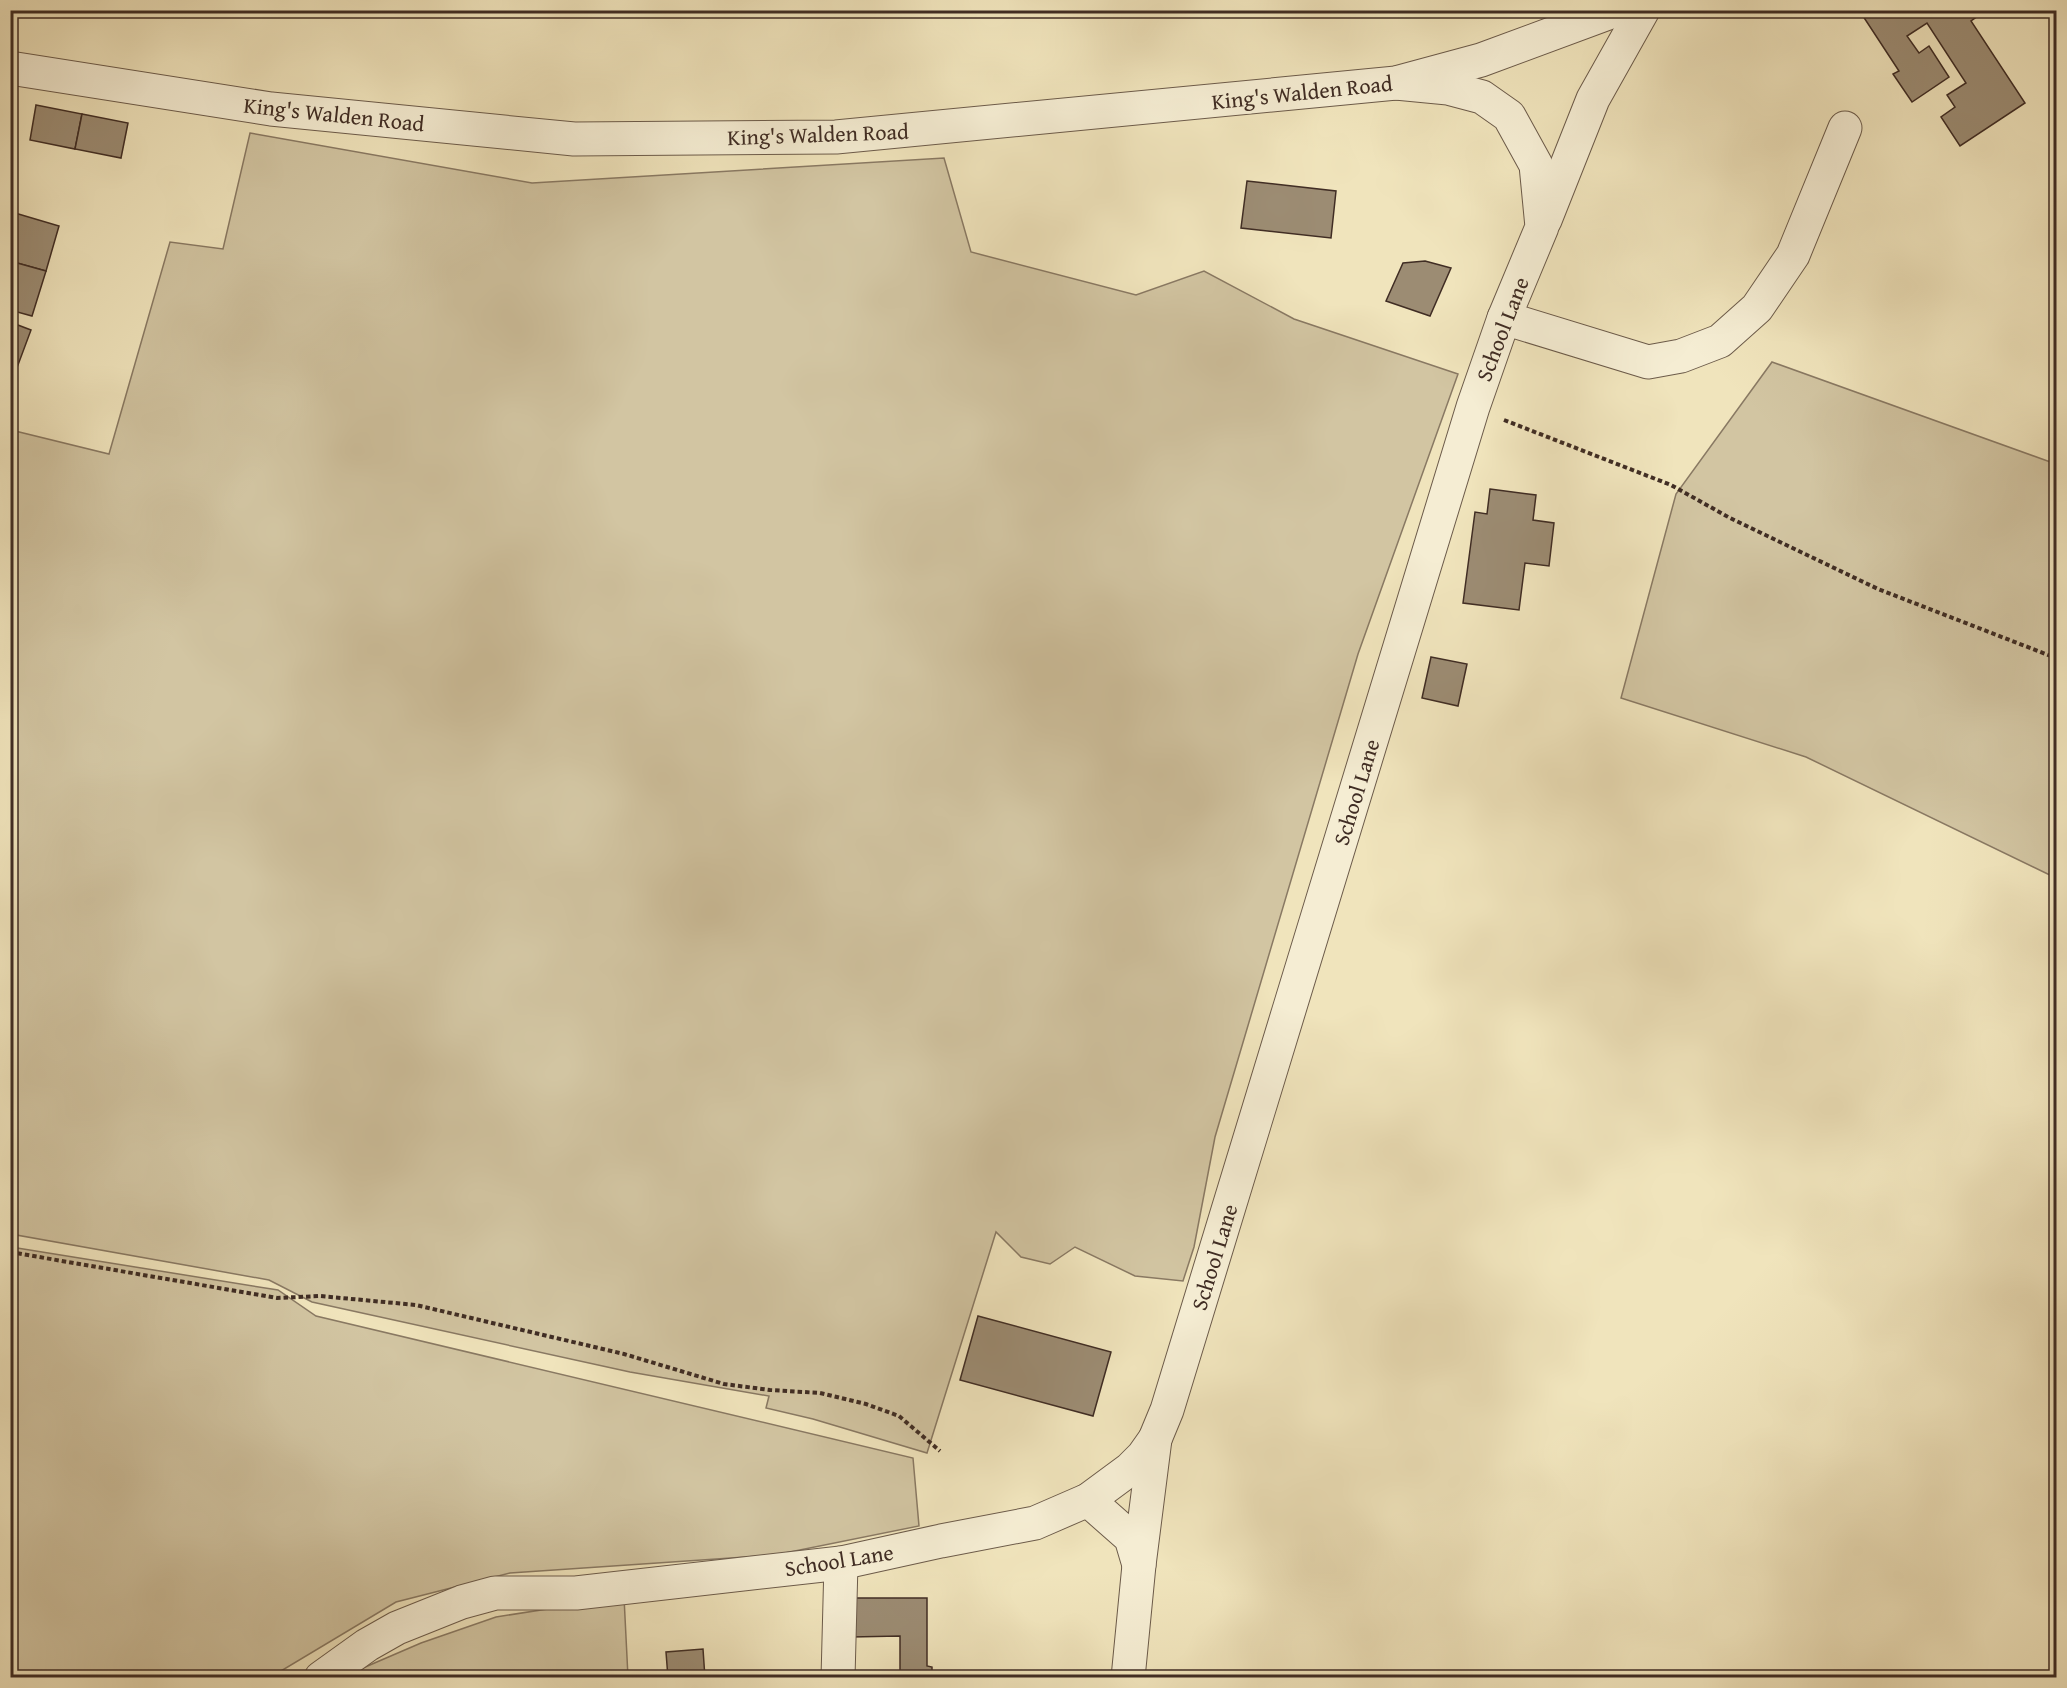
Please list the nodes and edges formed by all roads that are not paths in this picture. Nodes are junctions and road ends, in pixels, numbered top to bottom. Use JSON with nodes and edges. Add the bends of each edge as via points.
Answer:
{"nodes":[{"id":1,"x":1617,"y":10,"type":"edge"},
{"id":2,"x":1643,"y":10,"type":"edge"},
{"id":3,"x":10,"y":68,"type":"edge"},
{"id":4,"x":1396,"y":83,"type":"junction"},
{"id":5,"x":1845,"y":128,"type":"dead end"},
{"id":6,"x":1542,"y":227,"type":"junction"},
{"id":7,"x":1504,"y":318,"type":"junction"},
{"id":8,"x":1155,"y":1438,"type":"junction"},
{"id":9,"x":1088,"y":1500,"type":"junction"},
{"id":10,"x":841,"y":1563,"type":"junction"},
{"id":11,"x":1139,"y":1565,"type":"junction"},
{"id":12,"x":321,"y":1677,"type":"edge"},
{"id":13,"x":838,"y":1677,"type":"edge"},
{"id":14,"x":1128,"y":1677,"type":"edge"}],
"edges":[{"from":1,"to":4,"type":"street","name":"King's Walden Road","via":[[1480,60]]},
{"from":2,"to":6,"type":"street","name":"School Lane","via":[[1593,99]]},
{"from":3,"to":4,"type":"street","name":"King's Walden Road","via":[[271,109],[574,139],[836,137]]},
{"from":4,"to":6,"type":"street","name":"School Lane","via":[[1448,88],[1482,97],[1509,116],[1536,165]]},
{"from":5,"to":7,"type":"street","via":[[1793,255],[1757,308],[1720,342],[1681,356],[1648,362]]},
{"from":6,"to":7,"type":"street","name":"School Lane"},
{"from":7,"to":8,"type":"street","name":"School Lane","via":[[1473,407],[1167,1410]]},
{"from":8,"to":9,"type":"street","name":"School Lane","via":[[1130,1469]]},
{"from":8,"to":11,"type":"street"},
{"from":9,"to":10,"type":"street","name":"School Lane","via":[[1035,1523]]},
{"from":9,"to":11,"type":"street","via":[[1131,1538]]},
{"from":10,"to":12,"type":"street","name":"School Lane","via":[[576,1593],[495,1593],[398,1628]]},
{"from":10,"to":13,"type":"street"},
{"from":11,"to":14,"type":"street"}]}
